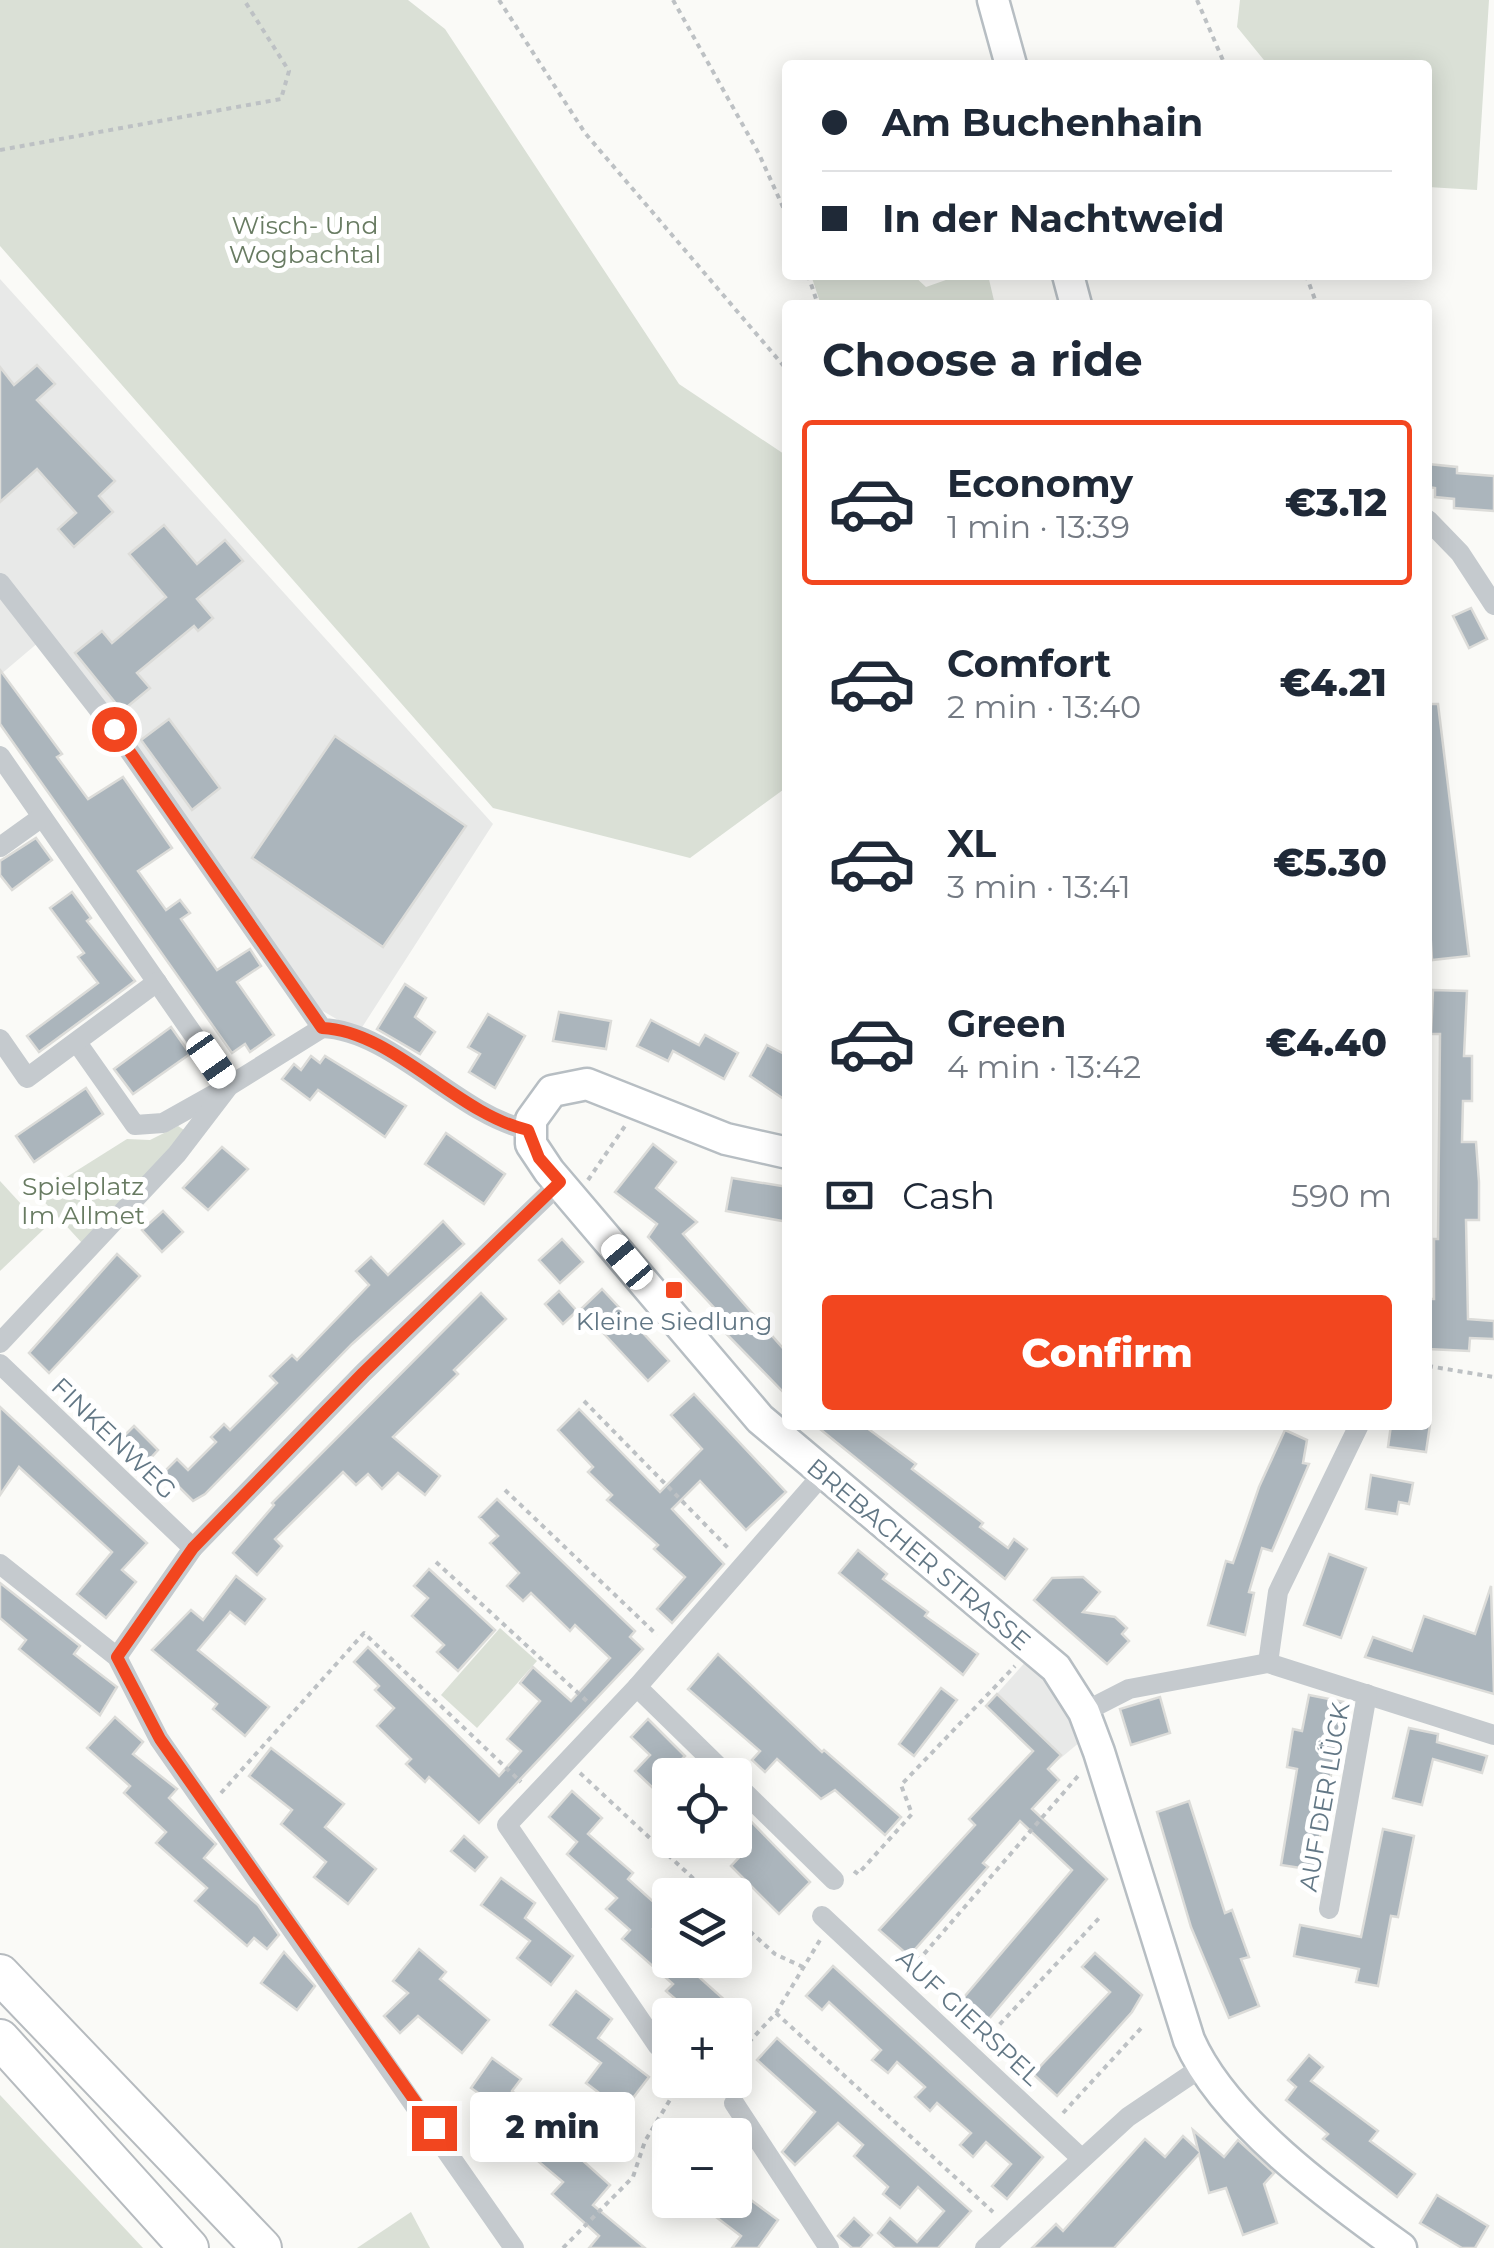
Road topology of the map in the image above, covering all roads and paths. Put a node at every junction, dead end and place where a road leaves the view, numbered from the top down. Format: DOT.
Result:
graph roads {
  1 [pos="244,0"];
  2 [pos="499,0"];
  3 [pos="674,0"];
  4 [pos="993,0"];
  5 [pos="1197,0"];
  6 [pos="1010,60"];
  7 [pos="1223,60"];
  8 [pos="0,150"];
  9 [pos="782,206"];
  10 [pos="782,365"];
  11 [pos="1432,524"];
  12 [pos="0,583"];
  13 [pos="1494,605"];
  14 [pos="0,756"];
  15 [pos="42,816"];
  16 [pos="0,847"];
  17 [pos="157,982"];
  18 [pos="322,1028"];
  19 [pos="0,1040"];
  20 [pos="78,1044"];
  21 [pos="228,1086"];
  22 [pos="640,1104"];
  23 [pos="528,1130"];
  24 [pos="782,1152"];
  25 [pos="568,1192"];
  26 [pos="0,1343"];
  27 [pos="0,1364"];
  28 [pos="1432,1367"];
  29 [pos="1494,1377"];
  30 [pos="584,1401"];
  31 [pos="1357,1430"];
  32 [pos="823,1474"];
  33 [pos="505,1490"];
  34 [pos="193,1548"];
  35 [pos="436,1562"];
  36 [pos="0,1564"];
  37 [pos="744,1564"];
  38 [pos="1031,1646"];
  39 [pos="670,1647"];
  40 [pos="117,1657"];
  41 [pos="1268,1663"];
  42 [pos="636,1686"];
  43 [pos="1367,1694"];
  44 [pos="1084,1712"];
  45 [pos="606,1719"];
  46 [pos="1494,1734"];
  47 [pos="1099,1752"];
  48 [pos="710,1758"];
  49 [pos="566,1760"];
  50 [pos="534,1794"];
  51 [pos="752,1800"];
  52 [pos="208,1808"];
  53 [pos="693,1878"];
  54 [pos="834,1880"];
  55 [pos="1330,1908"];
  56 [pos="1102,1915"];
  57 [pos="826,1920"];
  58 [pos="752,1934"];
  59 [pos="804,1967"];
  60 [pos="0,1974"];
  61 [pos="898,1984"];
  62 [pos="776,2013"];
  63 [pos="1144,2025"];
  64 [pos="652,2037"];
  65 [pos="752,2038"];
  66 [pos="0,2040"];
  67 [pos="973,2054"];
  68 [pos="1202,2067"];
  69 [pos="671,2098"];
  70 [pos="734,2103"];
  71 [pos="1049,2127"];
  72 [pos="1080,2158"];
  73 [pos="1008,2226"];
  74 [pos="188,2248"];
  75 [pos="262,2248"];
  76 [pos="514,2248"];
  77 [pos="563,2248"];
  78 [pos="830,2248"];
  79 [pos="985,2248"];
  80 [pos="1401,2248"];
  1 -- 8 [label="path"];
  2 -- 10 [label="path"];
  3 -- 9 [label="path"];
  4 -- 6 [label="street"];
  5 -- 7 [label="path"];
  11 -- 13 [label="street"];
  12 -- 18 [label="street"];
  14 -- 15 [label="street"];
  15 -- 16 [label="street"];
  15 -- 17 [label="street"];
  17 -- 20 [label="street"];
  17 -- 21 [label="street"];
  18 -- 21 [label="street"];
  18 -- 23 [label="street"];
  19 -- 20 [label="street"];
  20 -- 21 [label="street"];
  21 -- 26 [label="street"];
  22 -- 23 [label="street"];
  22 -- 24 [label="street"];
  22 -- 25 [label="path"];
  23 -- 25 [label="street, BREBACHER STRASSE"];
  25 -- 32 [label="street, BREBACHER STRASSE"];
  25 -- 34 [label="street"];
  27 -- 34 [label="street, FINKENWEG"];
  28 -- 29 [label="path"];
  30 -- 37 [label="path"];
  31 -- 41 [label="street"];
  32 -- 37 [label="street"];
  32 -- 38 [label="street, BREBACHER STRASSE"];
  33 -- 39 [label="path"];
  34 -- 40 [label="street"];
  35 -- 45 [label="path"];
  36 -- 40 [label="street"];
  37 -- 39 [label="street"];
  38 -- 44 [label="street, BREBACHER STRASSE"];
  38 -- 54 [label="path"];
  39 -- 42 [label="street"];
  40 -- 52 [label="street"];
  41 -- 43 [label="street, AUF DER LÜCK"];
  41 -- 44 [label="street, AUF DER LÜCK"];
  42 -- 45 [label="street"];
  42 -- 48 [label="street"];
  43 -- 46 [label="street, AUF DER LÜCK"];
  43 -- 55 [label="street, AUF DER LÜCK"];
  44 -- 47 [label="street, BREBACHER STRASSE"];
  45 -- 49 [label="street"];
  47 -- 61 [label="path"];
  47 -- 68 [label="street, BREBACHER STRASSE"];
  49 -- 50 [label="street"];
  49 -- 53 [label="path"];
  50 -- 52 [label="path"];
  50 -- 64 [label="street"];
  51 -- 54 [label="street"];
  52 -- 76 [label="street"];
  56 -- 67 [label="path"];
  57 -- 59 [label="path"];
  57 -- 61 [label="street, AUF GIERSPEL"];
  58 -- 59 [label="path"];
  59 -- 62 [label="path"];
  60 -- 75 [label="highway"];
  61 -- 67 [label="street, AUF GIERSPEL"];
  62 -- 65 [label="path"];
  62 -- 73 [label="path"];
  63 -- 71 [label="path"];
  66 -- 74 [label="highway"];
  67 -- 71 [label="street, AUF GIERSPEL"];
  68 -- 72 [label="street"];
  68 -- 80 [label="street, BREBACHER STRASSE"];
  69 -- 77 [label="path"];
  70 -- 78 [label="street"];
  71 -- 72 [label="street, AUF GIERSPEL"];
  72 -- 73 [label="street"];
  73 -- 79 [label="street"];
}
